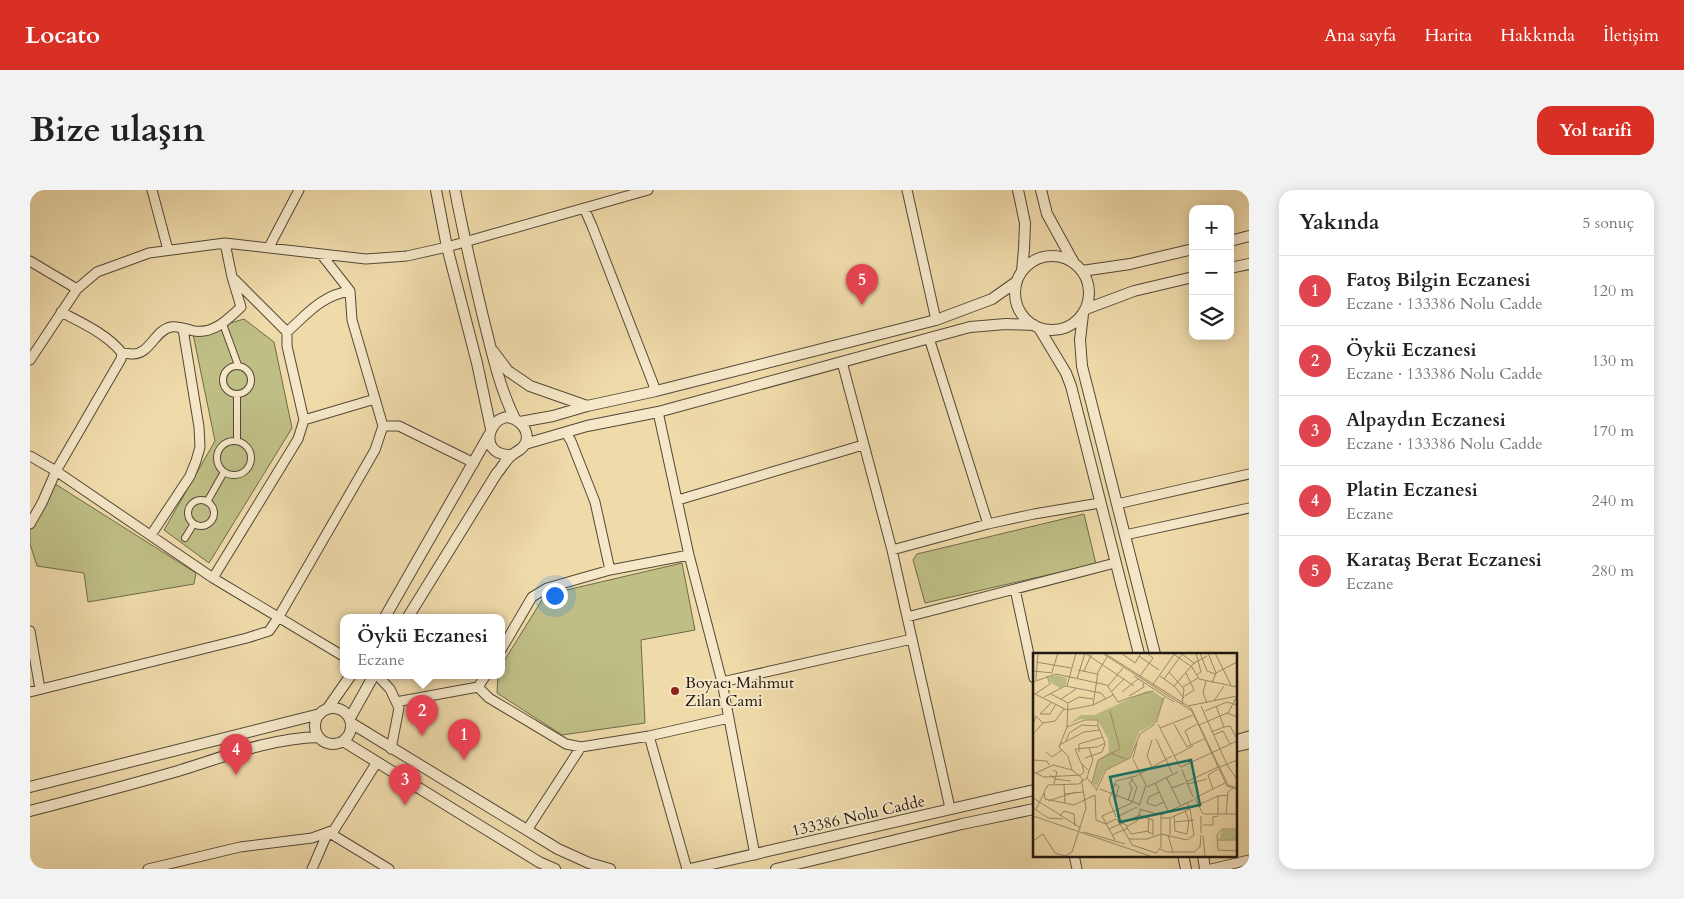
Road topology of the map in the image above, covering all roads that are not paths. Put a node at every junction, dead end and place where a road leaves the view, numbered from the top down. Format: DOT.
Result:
graph roads {
  1 [pos="152,190"];
  2 [pos="299,190"];
  3 [pos="436,190"];
  4 [pos="455,190"];
  5 [pos="648,190"];
  6 [pos="907,190"];
  7 [pos="1018,190"];
  8 [pos="1041,190"];
  9 [pos="584,208"];
  10 [pos="1249,236"];
  11 [pos="1234,239"];
  12 [pos="465,242"];
  13 [pos="225,243"];
  14 [pos="269,247"];
  15 [pos="447,247"];
  16 [pos="168,250"];
  17 [pos="1189,251"];
  18 [pos="321,254"];
  19 [pos="30,261"];
  20 [pos="1074,263"];
  21 [pos="1249,264"];
  22 [pos="1234,267"];
  23 [pos="1022,271"];
  24 [pos="1082,271"];
  25 [pos="232,277"];
  26 [pos="1189,278"];
  27 [pos="1016,282"];
  28 [pos="77,289"];
  29 [pos="350,292"];
  30 [pos="61,312"];
  31 [pos="1085,312"];
  32 [pos="936,320"];
  33 [pos="223,324"];
  34 [pos="1036,327"];
  35 [pos="183,328"];
  36 [pos="286,332"];
  37 [pos="929,338"];
  38 [pos="491,349"];
  39 [pos="122,353"];
  40 [pos="30,360"];
  41 [pos="842,362"];
  42 [pos="238,365"];
  43 [pos="656,391"];
  44 [pos="238,394"];
  45 [pos="376,399"];
  46 [pos="587,406"];
  47 [pos="658,412"];
  48 [pos="304,420"];
  49 [pos="518,421"];
  50 [pos="383,426"];
  51 [pos="490,432"];
  52 [pos="566,433"];
  53 [pos="237,440"];
  54 [pos="525,444"];
  55 [pos="863,445"];
  56 [pos="512,455"];
  57 [pos="30,456"];
  58 [pos="474,463"];
  59 [pos="56,471"];
  60 [pos="224,472"];
  61 [pos="1249,474"];
  62 [pos="678,500"];
  63 [pos="207,502"];
  64 [pos="1100,503"];
  65 [pos="1117,504"];
  66 [pos="1249,508"];
  67 [pos="30,524"];
  68 [pos="193,524"];
  69 [pos="988,524"];
  70 [pos="151,535"];
  71 [pos="1125,535"];
  72 [pos="185,538"];
  73 [pos="892,550"];
  74 [pos="689,555"];
  75 [pos="1116,563"];
  76 [pos="610,570"];
  77 [pos="213,578"];
  78 [pos="1015,589"];
  79 [pos="387,614"];
  80 [pos="410,614"];
  81 [pos="907,617"];
  82 [pos="278,618"];
  83 [pos="30,631"];
  84 [pos="912,639"];
  85 [pos="505,643"];
  86 [pos="1139,653"];
  87 [pos="1155,653"];
  88 [pos="340,654"];
  89 [pos="1033,673"];
  90 [pos="348,679"];
  91 [pos="373,679"];
  92 [pos="379,679"];
  93 [pos="483,679"];
  94 [pos="722,682"];
  95 [pos="478,687"];
  96 [pos="40,689"];
  97 [pos="30,692"];
  98 [pos="396,702"];
  99 [pos="324,711"];
  100 [pos="729,718"];
  101 [pos="350,721"];
  102 [pos="649,736"];
  103 [pos="1249,736"];
  104 [pos="319,737"];
  105 [pos="1236,740"];
  106 [pos="343,741"];
  107 [pos="1249,744"];
  108 [pos="581,747"];
  109 [pos="1236,747"];
  110 [pos="391,749"];
  111 [pos="378,762"];
  112 [pos="30,787"];
  113 [pos="1033,790"];
  114 [pos="950,808"];
  115 [pos="1033,809"];
  116 [pos="30,811"];
  117 [pos="527,830"];
  118 [pos="328,832"];
  119 [pos="755,854"];
  120 [pos="1074,856"];
  121 [pos="1183,856"];
  122 [pos="1203,856"];
  123 [pos="1249,860"];
  124 [pos="148,869"];
  125 [pos="312,869"];
  126 [pos="389,869"];
  127 [pos="555,869"];
  128 [pos="610,869"];
  129 [pos="688,869"];
  130 [pos="776,869"];
  131 [pos="1077,869"];
  132 [pos="1186,869"];
  133 [pos="1206,869"];
  134 [pos="1211,869"];
  1 -- 16 [label="street"];
  2 -- 14 [label="street"];
  3 -- 15 [label="street"];
  4 -- 12 [label="street"];
  5 -- 9 [label="street"];
  6 -- 32 [label="street"];
  7 -- 23 [label="street"];
  8 -- 20 [label="street"];
  9 -- 12 [label="street"];
  9 -- 43 [label="street"];
  10 -- 11 [label="street"];
  12 -- 15 [label="street"];
  12 -- 38 [label="street"];
  13 -- 14 [label="street"];
  13 -- 16 [label="street"];
  13 -- 25 [label="street"];
  14 -- 18 [label="street"];
  15 -- 18 [label="street"];
  15 -- 51 [label="street"];
  16 -- 28 [label="street"];
  17 -- 24 [label="street"];
  18 -- 29 [label="street"];
  19 -- 28 [label="street"];
  20 -- 23 [label="street"];
  20 -- 24 [label="street"];
  21 -- 22 [label="street"];
  23 -- 27 [label="street"];
  24 -- 31 [label="street"];
  25 -- 33 [label="street"];
  25 -- 36 [label="street"];
  26 -- 31 [label="street"];
  27 -- 32 [label="street"];
  27 -- 34 [label="street"];
  28 -- 30 [label="street"];
  29 -- 36 [label="street"];
  29 -- 45 [label="street"];
  30 -- 39 [label="street"];
  30 -- 40 [label="street"];
  31 -- 34 [label="street"];
  31 -- 65 [label="street"];
  32 -- 43 [label="street"];
  33 -- 35 [label="street"];
  33 -- 42 [label="street"];
  34 -- 37 [label="street"];
  34 -- 64 [label="street"];
  35 -- 39 [label="street"];
  35 -- 70 [label="street"];
  36 -- 48 [label="street"];
  37 -- 41 [label="street"];
  37 -- 69 [label="street"];
  38 -- 46 [label="street"];
  38 -- 49 [label="street"];
  39 -- 59 [label="street"];
  41 -- 47 [label="street"];
  41 -- 55 [label="street"];
  42 -- 44 [label="street"];
  42 -- 44 [label="street"];
  43 -- 46 [label="street"];
  44 -- 53 [label="street"];
  45 -- 48 [label="street"];
  45 -- 50 [label="street"];
  46 -- 49 [label="street"];
  47 -- 52 [label="street"];
  47 -- 62 [label="street"];
  48 -- 77 [label="street"];
  49 -- 51 [label="street"];
  49 -- 54 [label="street"];
  50 -- 58 [label="street"];
  50 -- 82 [label="street"];
  51 -- 56 [label="street"];
  51 -- 58 [label="street"];
  52 -- 54 [label="street"];
  52 -- 76 [label="street"];
  53 -- 60 [label="street"];
  53 -- 60 [label="street"];
  54 -- 56 [label="street"];
  55 -- 62 [label="street"];
  55 -- 73 [label="street"];
  56 -- 80 [label="street"];
  57 -- 59 [label="street"];
  58 -- 79 [label="street"];
  59 -- 67 [label="street"];
  59 -- 70 [label="street"];
  60 -- 63 [label="street"];
  61 -- 65 [label="street"];
  62 -- 74 [label="street"];
  63 -- 68 [label="street"];
  63 -- 68 [label="street"];
  64 -- 69 [label="street"];
  64 -- 75 [label="street"];
  65 -- 71 [label="street"];
  66 -- 71 [label="street"];
  68 -- 72 [label="street"];
  69 -- 73 [label="street"];
  70 -- 77 [label="street"];
  71 -- 87 [label="street"];
  73 -- 81 [label="street"];
  74 -- 76 [label="street"];
  74 -- 94 [label="street"];
  75 -- 78 [label="street"];
  75 -- 86 [label="street"];
  76 -- 85 [label="street"];
  77 -- 82 [label="street"];
  78 -- 81 [label="street"];
  78 -- 89 [label="street"];
  81 -- 84 [label="street"];
  82 -- 88 [label="street"];
  82 -- 96 [label="street"];
  83 -- 96 [label="street"];
  84 -- 94 [label="street"];
  84 -- 114 [label="street"];
  90 -- 99 [label="street"];
  91 -- 101 [label="street"];
  92 -- 98 [label="street"];
  93 -- 95 [label="street"];
  94 -- 100 [label="street"];
  95 -- 98 [label="street"];
  95 -- 108 [label="street"];
  96 -- 97 [label="street"];
  98 -- 110 [label="street"];
  99 -- 101 [label="street"];
  99 -- 104 [label="street"];
  99 -- 112 [label="street"];
  100 -- 102 [label="street"];
  100 -- 119 [label="street"];
  101 -- 106 [label="street"];
  101 -- 110 [label="street"];
  102 -- 108 [label="street"];
  102 -- 129 [label="street"];
  103 -- 105 [label="street"];
  104 -- 106 [label="street"];
  104 -- 116 [label="street"];
  106 -- 111 [label="street"];
  107 -- 109 [label="street"];
  108 -- 117 [label="street"];
  110 -- 117 [label="street"];
  111 -- 118 [label="street"];
  111 -- 127 [label="street"];
  113 -- 114 [label="street, 133386 Nolu Cadde"];
  114 -- 119 [label="street, 133386 Nolu Cadde"];
  115 -- 130 [label="street, 133386 Nolu Cadde"];
  117 -- 128 [label="street"];
  118 -- 124 [label="street"];
  118 -- 125 [label="street"];
  118 -- 126 [label="street"];
  119 -- 129 [label="street, 133386 Nolu Cadde"];
  120 -- 131 [label="street"];
  121 -- 132 [label="street"];
  122 -- 133 [label="street"];
  123 -- 134 [label="street"];
}
